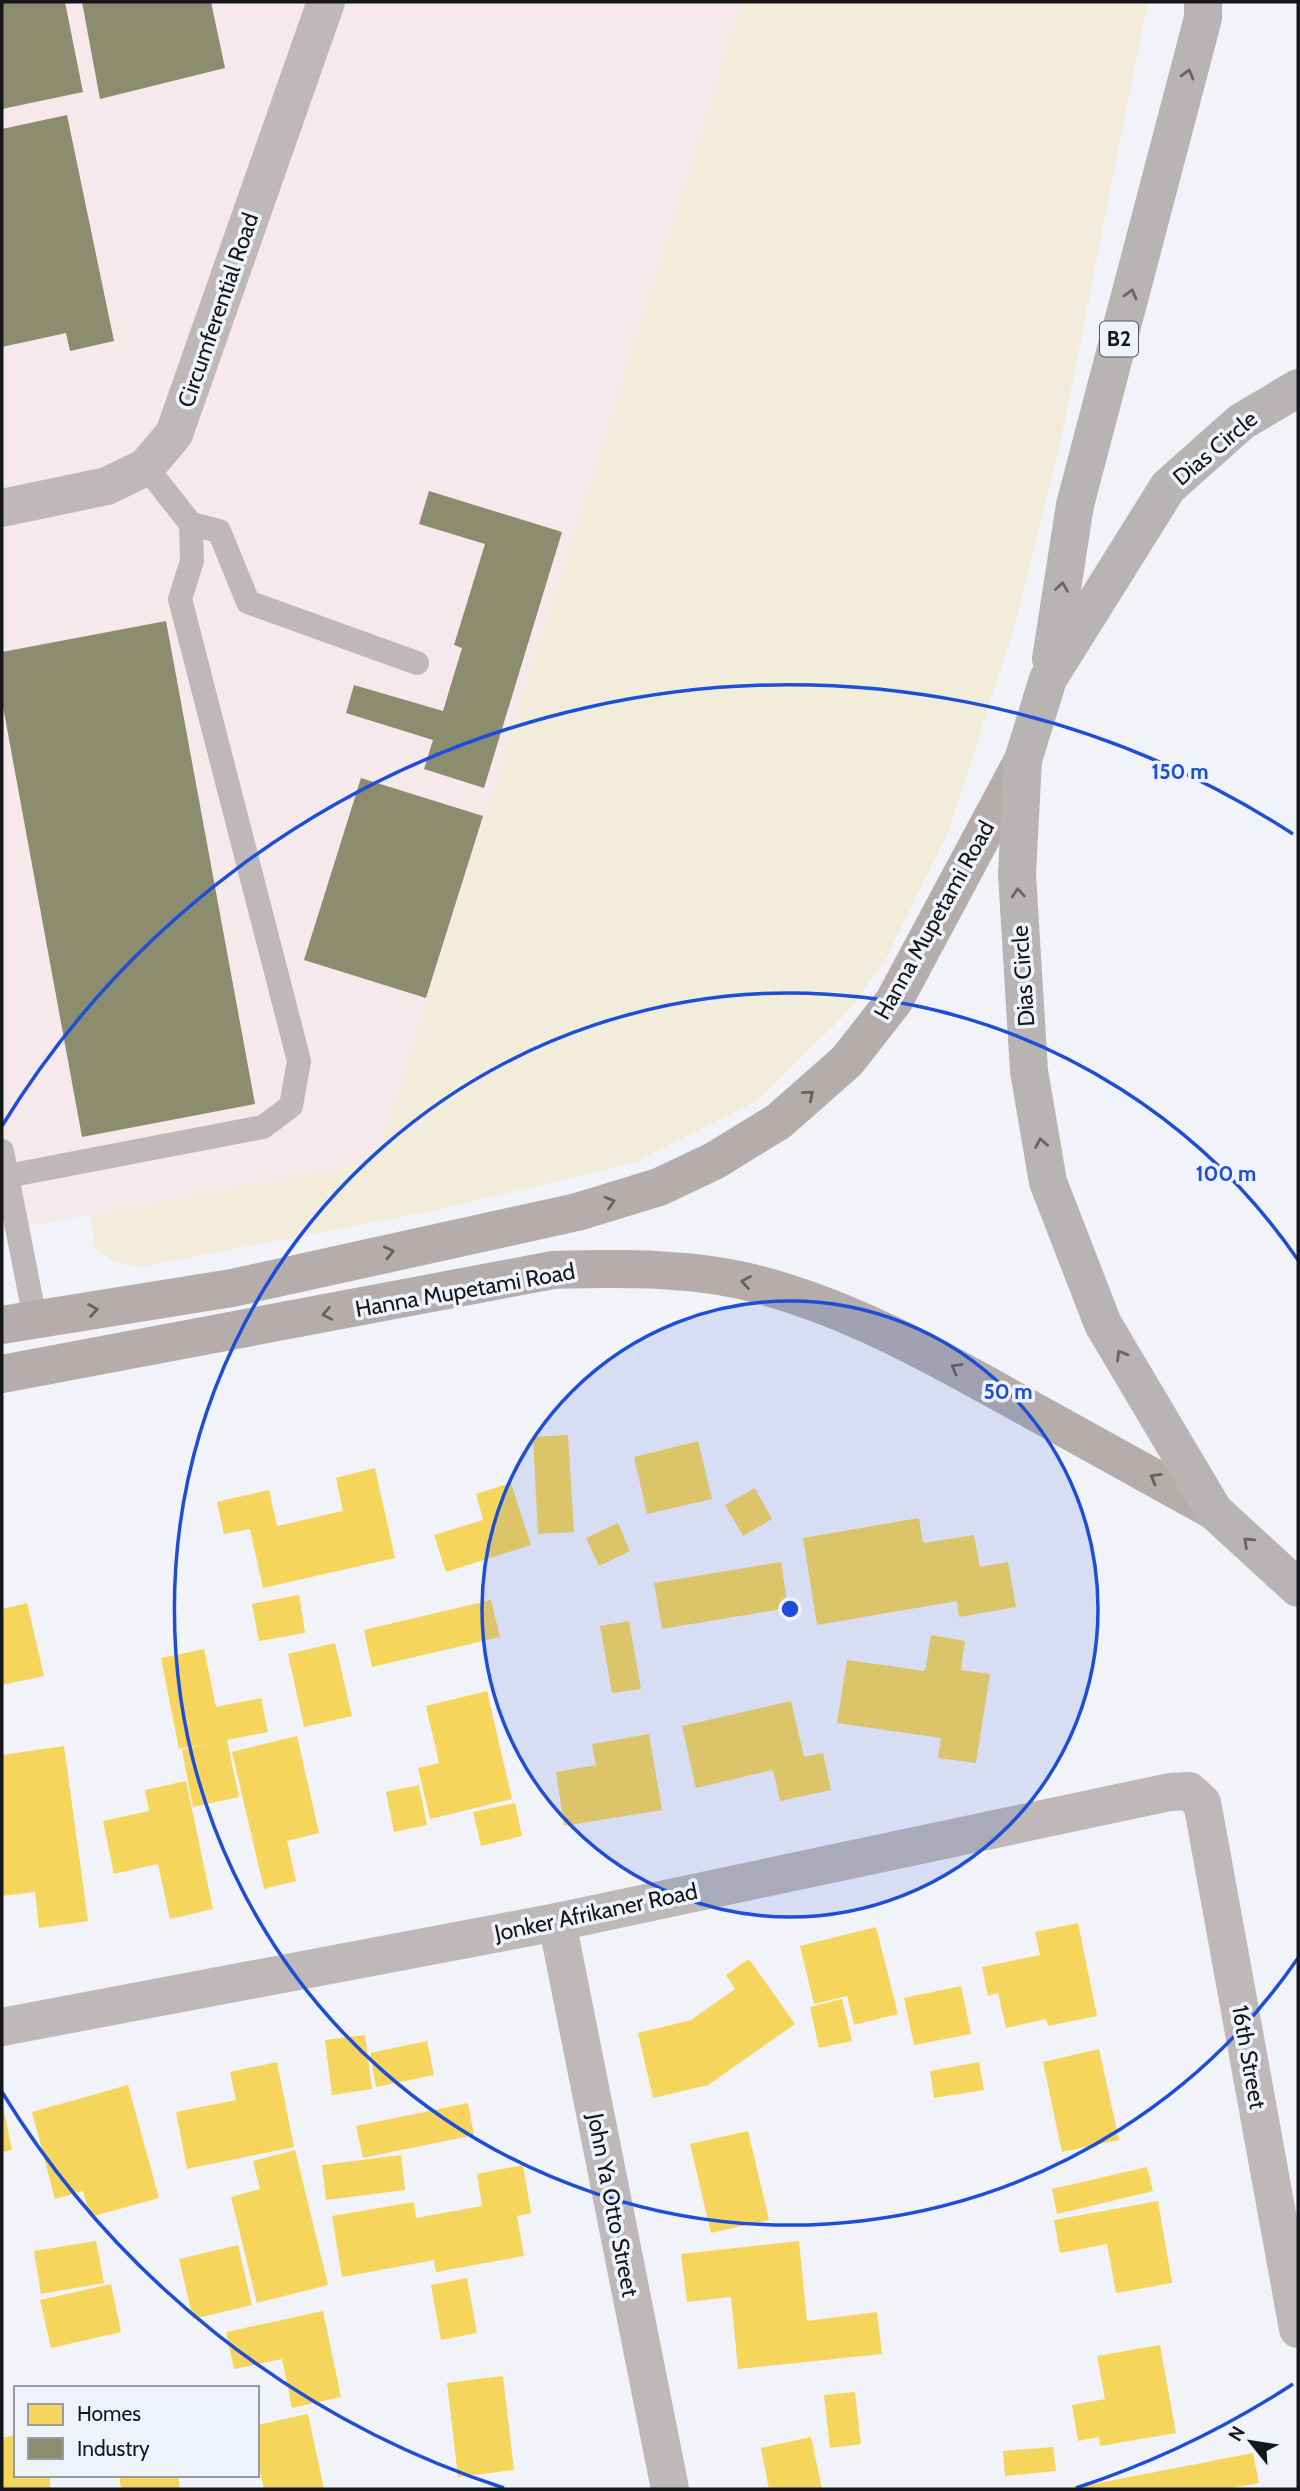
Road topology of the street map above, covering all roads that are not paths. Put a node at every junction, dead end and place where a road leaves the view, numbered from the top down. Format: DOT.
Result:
graph roads {
  1 [pos="326,2"];
  2 [pos="1203,2"];
  3 [pos="1298,387"];
  4 [pos="146,467"];
  5 [pos="2,508"];
  6 [pos="191,524"];
  7 [pos="417,663"];
  8 [pos="1048,679"];
  9 [pos="1023,760"];
  10 [pos="2,1151"];
  11 [pos="4,1177"];
  12 [pos="18,1322"];
  13 [pos="2,1374"];
  14 [pos="1214,1511"];
  15 [pos="1298,1588"];
  16 [pos="1188,1791"];
  17 [pos="557,1922"];
  18 [pos="2,2027"];
  19 [pos="1298,2329"];
  20 [pos="670,2489"];
  1 -- 4 [label="street, Circumferential Road"];
  8 -- 2 [label="highway, B2, one-way"];
  3 -- 8 [label="highway, Dias Circle"];
  4 -- 5 [label="street, Circumferential Road"];
  4 -- 6 [label="lane"];
  6 -- 7 [label="lane"];
  6 -- 11 [label="lane"];
  8 -- 9 [label="highway, Dias Circle"];
  12 -- 9 [label="main road, Hanna Mupetami Road, one-way"];
  14 -- 9 [label="highway, Dias Circle, one-way"];
  10 -- 11 [label="lane"];
  11 -- 12 [label="lane"];
  14 -- 13 [label="main road, Hanna Mupetami Road, one-way"];
  15 -- 14 [label="highway, Dias Circle, one-way"];
  16 -- 17 [label="street, Jonker Afrikaner Road"];
  16 -- 19 [label="street, 16th Street"];
  17 -- 18 [label="street, Jonker Afrikaner Road"];
  17 -- 20 [label="street, John Ya Otto Street"];
}
